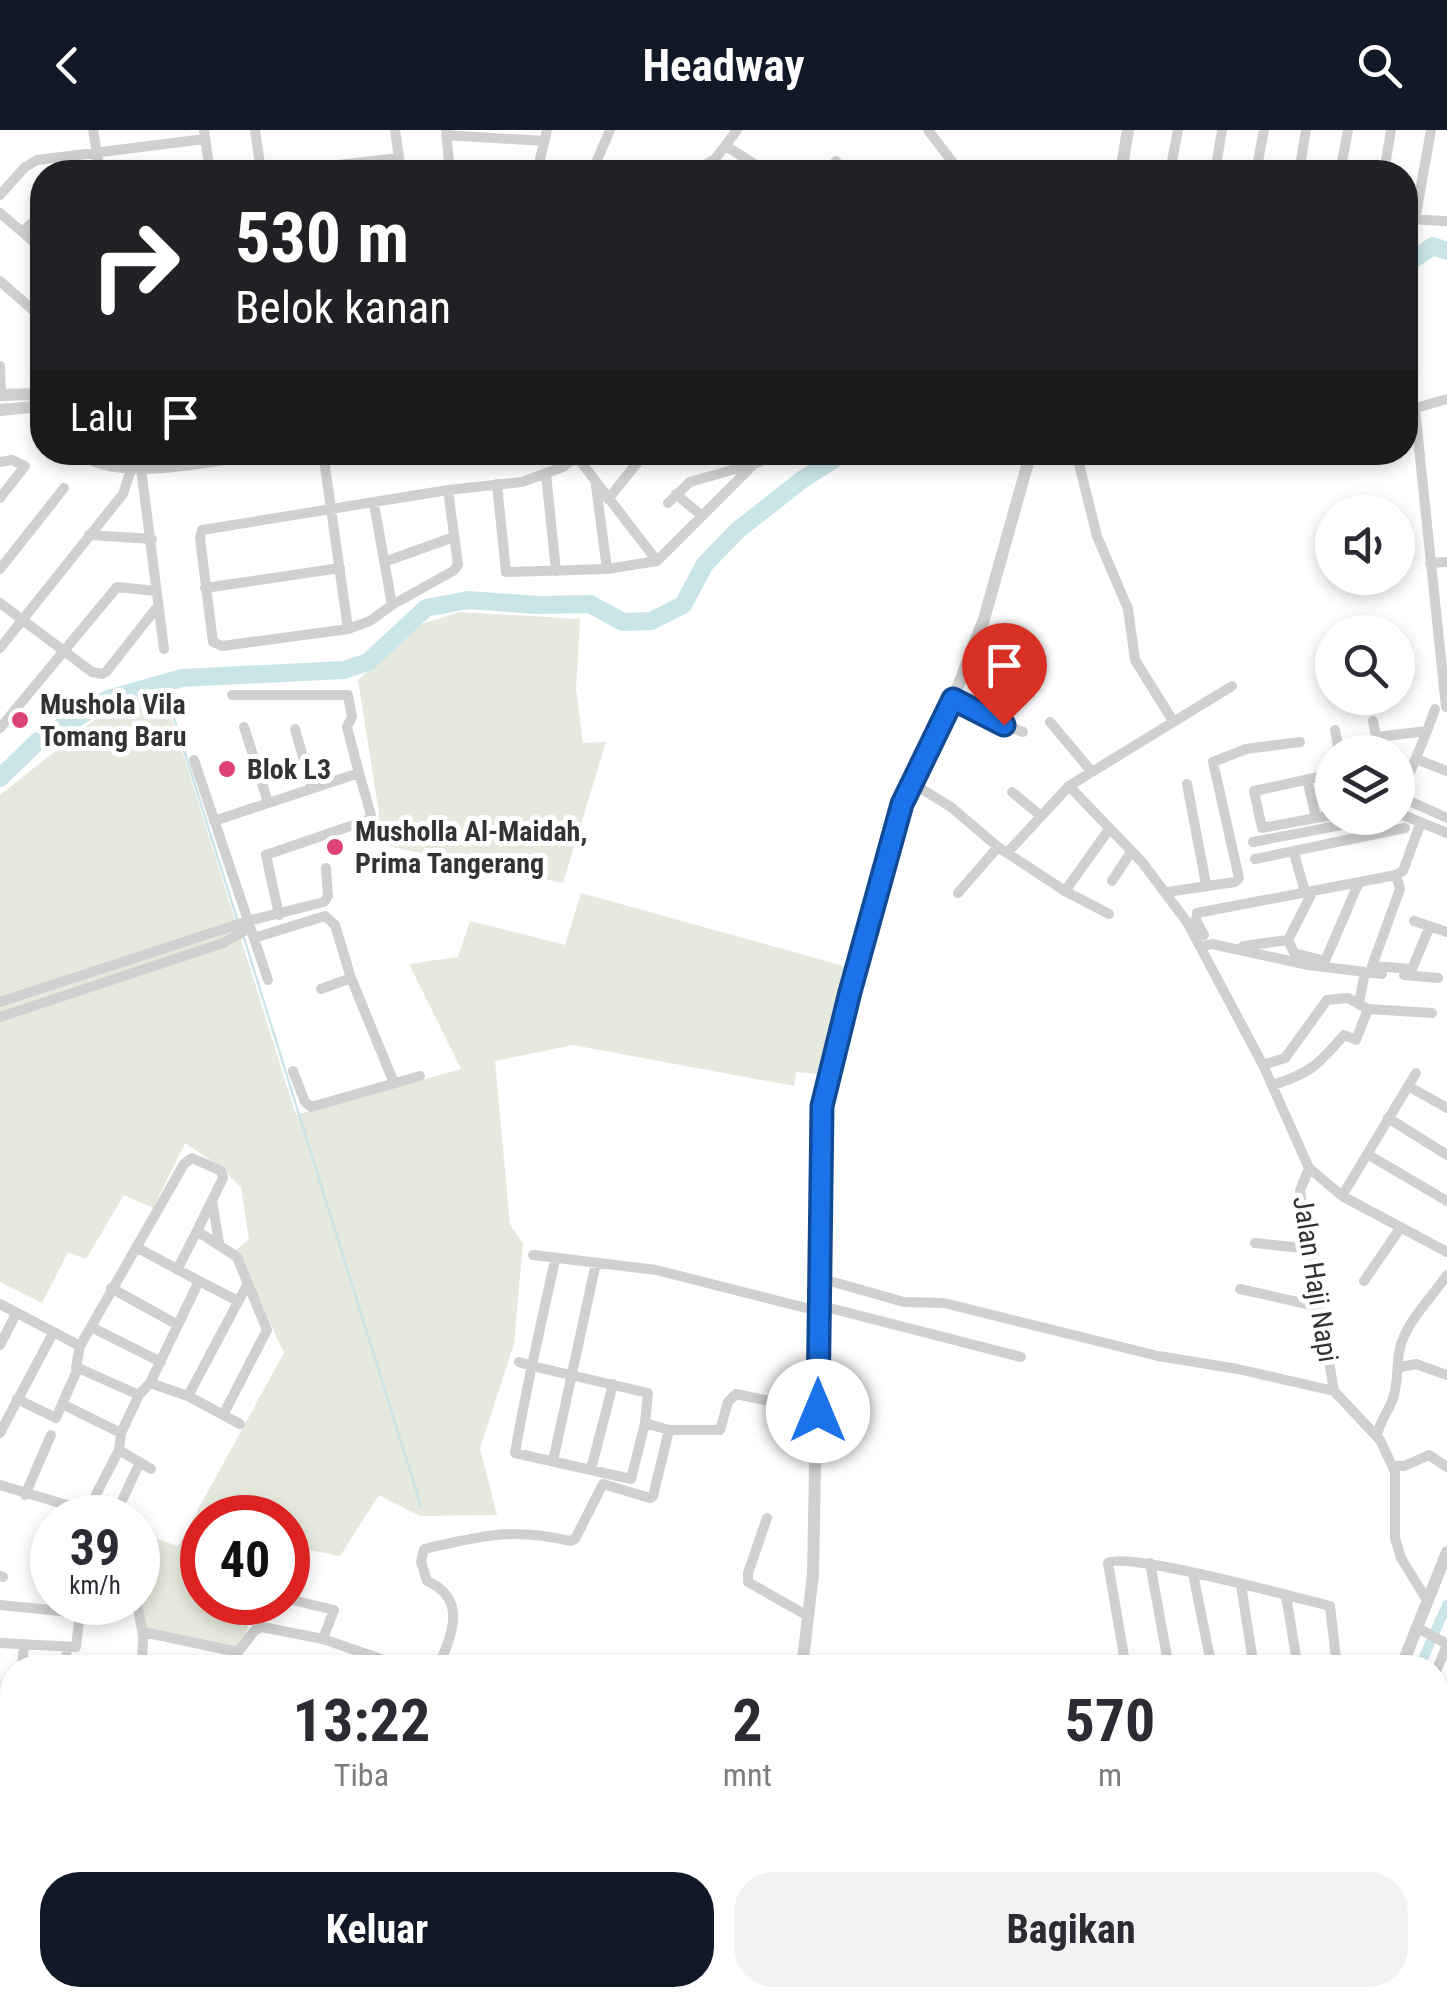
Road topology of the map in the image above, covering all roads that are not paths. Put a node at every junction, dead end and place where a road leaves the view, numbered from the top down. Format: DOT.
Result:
graph roads {
  1 [pos="93,130"];
  2 [pos="255,130"];
  3 [pos="395,130"];
  4 [pos="610,130"];
  5 [pos="737,130"];
  6 [pos="928,130"];
  7 [pos="1128,130"];
  8 [pos="1178,130"];
  9 [pos="1222,130"];
  10 [pos="1264,130"];
  11 [pos="1306,130"];
  12 [pos="1348,130"];
  13 [pos="1391,130"];
  14 [pos="1431,130"];
  15 [pos="446,133"];
  16 [pos="204,135"];
  17 [pos="545,135"];
  18 [pos="726,146"];
  19 [pos="97,152"];
  20 [pos="399,158"];
  21 [pos="37,160"];
  22 [pos="98,160"];
  23 [pos="208,160"];
  24 [pos="259,160"];
  25 [pos="382,160"];
  26 [pos="449,160"];
  27 [pos="540,160"];
  28 [pos="597,160"];
  29 [pos="712,160"];
  30 [pos="748,160"];
  31 [pos="951,160"];
  32 [pos="1123,160"];
  33 [pos="1172,160"];
  34 [pos="1217,160"];
  35 [pos="1258,160"];
  36 [pos="1301,160"];
  37 [pos="1342,160"];
  38 [pos="1386,160"];
  39 [pos="30,164"];
  40 [pos="1418,185"];
  41 [pos="0,194"];
  42 [pos="0,214"];
  43 [pos="1418,219"];
  44 [pos="1447,221"];
  45 [pos="30,225"];
  46 [pos="22,232"];
  47 [pos="30,239"];
  48 [pos="0,280"];
  49 [pos="30,307"];
  50 [pos="0,366"];
  51 [pos="30,394"];
  52 [pos="0,395"];
  53 [pos="1447,399"];
  54 [pos="30,407"];
  55 [pos="1418,408"];
  56 [pos="0,410"];
  57 [pos="0,462"];
  58 [pos="100,465"];
  59 [pos="167,465"];
  60 [pos="325,465"];
  61 [pos="560,465"];
  62 [pos="584,465"];
  63 [pos="635,465"];
  64 [pos="750,465"];
  65 [pos="753,465"];
  66 [pos="1027,465"];
  67 [pos="1079,465"];
  68 [pos="1417,465"];
  69 [pos="136,469"];
  70 [pos="546,474"];
  71 [pos="497,484"];
  72 [pos="596,485"];
  73 [pos="64,488"];
  74 [pos="448,490"];
  75 [pos="2,491"];
  76 [pos="608,499"];
  77 [pos="374,504"];
  78 [pos="332,512"];
  79 [pos="702,516"];
  80 [pos="89,535"];
  81 [pos="454,537"];
  82 [pos="152,540"];
  83 [pos="384,562"];
  84 [pos="656,562"];
  85 [pos="1447,562"];
  86 [pos="1430,563"];
  87 [pos="340,568"];
  88 [pos="0,569"];
  89 [pos="607,569"];
  90 [pos="556,571"];
  91 [pos="205,588"];
  92 [pos="157,591"];
  93 [pos="0,603"];
  94 [pos="1441,604"];
  95 [pos="392,605"];
  96 [pos="159,606"];
  97 [pos="22,621"];
  98 [pos="348,629"];
  99 [pos="1444,646"];
  100 [pos="0,648"];
  101 [pos="164,648"];
  102 [pos="64,652"];
  103 [pos="1232,686"];
  104 [pos="1446,687"];
  105 [pos="232,695"];
  106 [pos="953,699"];
  107 [pos="1440,708"];
  108 [pos="1373,720"];
  109 [pos="1050,722"];
  110 [pos="1173,722"];
  111 [pos="244,727"];
  112 [pos="0,728"];
  113 [pos="295,729"];
  114 [pos="1335,730"];
  115 [pos="1427,731"];
  116 [pos="1024,732"];
  117 [pos="1336,735"];
  118 [pos="1377,735"];
  119 [pos="1394,735"];
  120 [pos="1300,742"];
  121 [pos="1416,759"];
  122 [pos="194,760"];
  123 [pos="1415,762"];
  124 [pos="1092,772"];
  125 [pos="1447,772"];
  126 [pos="358,774"];
  127 [pos="1315,777"];
  128 [pos="1307,778"];
  129 [pos="910,782"];
  130 [pos="1187,784"];
  131 [pos="1069,786"];
  132 [pos="312,788"];
  133 [pos="1012,792"];
  134 [pos="268,802"];
  135 [pos="1415,806"];
  136 [pos="1315,814"];
  137 [pos="1040,816"];
  138 [pos="1315,818"];
  139 [pos="1447,818"];
  140 [pos="1415,820"];
  141 [pos="214,821"];
  142 [pos="1420,822"];
  143 [pos="1110,828"];
  144 [pos="1315,830"];
  145 [pos="1447,833"];
  146 [pos="1375,835"];
  147 [pos="1253,842"];
  148 [pos="1003,850"];
  149 [pos="1131,852"];
  150 [pos="1294,854"];
  151 [pos="1254,860"];
  152 [pos="326,868"];
  153 [pos="1396,876"];
  154 [pos="1112,881"];
  155 [pos="1359,882"];
  156 [pos="1206,884"];
  157 [pos="1065,891"];
  158 [pos="1309,891"];
  159 [pos="958,892"];
  160 [pos="1167,892"];
  161 [pos="1109,914"];
  162 [pos="279,915"];
  163 [pos="1414,921"];
  164 [pos="1430,926"];
  165 [pos="250,929"];
  166 [pos="1447,932"];
  167 [pos="1288,940"];
  168 [pos="1202,941"];
  169 [pos="1244,946"];
  170 [pos="1365,972"];
  171 [pos="351,978"];
  172 [pos="1438,978"];
  173 [pos="268,980"];
  174 [pos="321,989"];
  175 [pos="0,1002"];
  176 [pos="1364,1006"];
  177 [pos="1432,1013"];
  178 [pos="0,1017"];
  179 [pos="1263,1065"];
  180 [pos="293,1071"];
  181 [pos="1416,1073"];
  182 [pos="420,1076"];
  183 [pos="394,1083"];
  184 [pos="1273,1085"];
  185 [pos="1408,1086"];
  186 [pos="1446,1107"];
  187 [pos="1388,1118"];
  188 [pos="1367,1154"];
  189 [pos="1447,1154"];
  190 [pos="1309,1168"];
  191 [pos="1342,1196"];
  192 [pos="212,1199"];
  193 [pos="1447,1201"];
  194 [pos="1401,1228"];
  195 [pos="197,1231"];
  196 [pos="219,1243"];
  197 [pos="1255,1243"];
  198 [pos="136,1247"];
  199 [pos="1446,1248"];
  200 [pos="1311,1249"];
  201 [pos="533,1256"];
  202 [pos="555,1260"];
  203 [pos="596,1263"];
  204 [pos="178,1268"];
  205 [pos="1447,1275"];
  206 [pos="819,1278"];
  207 [pos="199,1281"];
  208 [pos="1364,1281"];
  209 [pos="247,1285"];
  210 [pos="111,1288"];
  211 [pos="1240,1288"];
  212 [pos="238,1301"];
  213 [pos="0,1304"];
  214 [pos="1320,1307"];
  215 [pos="818,1308"];
  216 [pos="16,1314"];
  217 [pos="178,1325"];
  218 [pos="91,1327"];
  219 [pos="52,1334"];
  220 [pos="0,1345"];
  221 [pos="80,1346"];
  222 [pos="1021,1357"];
  223 [pos="161,1362"];
  224 [pos="519,1362"];
  225 [pos="532,1366"];
  226 [pos="1401,1367"];
  227 [pos="78,1368"];
  228 [pos="1447,1374"];
  229 [pos="572,1375"];
  230 [pos="150,1383"];
  231 [pos="613,1384"];
  232 [pos="1334,1390"];
  233 [pos="139,1394"];
  234 [pos="188,1396"];
  235 [pos="17,1399"];
  236 [pos="62,1404"];
  237 [pos="818,1411"];
  238 [pos="223,1415"];
  239 [pos="645,1423"];
  240 [pos="240,1424"];
  241 [pos="670,1430"];
  242 [pos="0,1433"];
  243 [pos="122,1433"];
  244 [pos="51,1435"];
  245 [pos="1377,1437"];
  246 [pos="119,1450"];
  247 [pos="553,1461"];
  248 [pos="140,1462"];
  249 [pos="1392,1466"];
  250 [pos="1447,1467"];
  251 [pos="151,1469"];
  252 [pos="592,1470"];
  253 [pos="0,1485"];
  254 [pos="24,1495"];
  255 [pos="99,1495"];
  256 [pos="124,1495"];
  257 [pos="30,1497"];
  258 [pos="767,1518"];
  259 [pos="1447,1552"];
  260 [pos="1150,1563"];
  261 [pos="1193,1574"];
  262 [pos="1242,1585"];
  263 [pos="1286,1596"];
  264 [pos="1428,1602"];
  265 [pos="0,1604"];
  266 [pos="310,1605"];
  267 [pos="808,1616"];
  268 [pos="142,1625"];
  269 [pos="1422,1630"];
  270 [pos="143,1632"];
  271 [pos="323,1639"];
  272 [pos="0,1643"];
  273 [pos="24,1644"];
  274 [pos="1446,1644"];
  275 [pos="67,1647"];
  276 [pos="23,1655"];
  277 [pos="66,1655"];
  278 [pos="142,1655"];
  279 [pos="370,1655"];
  280 [pos="442,1655"];
  281 [pos="804,1655"];
  282 [pos="1124,1655"];
  283 [pos="1167,1655"];
  284 [pos="1209,1655"];
  285 [pos="1252,1655"];
  286 [pos="1296,1655"];
  287 [pos="1335,1655"];
  288 [pos="1408,1655"];
  1 -- 19 [label="street"];
  2 -- 24 [label="street"];
  3 -- 20 [label="street"];
  4 -- 28 [label="street"];
  5 -- 18 [label="street"];
  6 -- 31 [label="street"];
  7 -- 32 [label="street"];
  8 -- 33 [label="street"];
  9 -- 34 [label="street"];
  10 -- 35 [label="street"];
  11 -- 36 [label="street"];
  12 -- 37 [label="street"];
  13 -- 38 [label="street"];
  14 -- 40 [label="street"];
  15 -- 17 [label="street"];
  15 -- 26 [label="street"];
  16 -- 19 [label="street"];
  16 -- 23 [label="street"];
  17 -- 27 [label="street"];
  18 -- 29 [label="street"];
  18 -- 30 [label="street"];
  19 -- 21 [label="street"];
  19 -- 22 [label="street"];
  20 -- 25 [label="street"];
  39 -- 41 [label="street"];
  42 -- 46 [label="street"];
  43 -- 44 [label="street"];
  45 -- 46 [label="street"];
  46 -- 47 [label="street"];
  48 -- 49 [label="street"];
  50 -- 52 [label="street"];
  51 -- 52 [label="street"];
  53 -- 55 [label="street"];
  54 -- 56 [label="street"];
  57 -- 75 [label="street"];
  58 -- 69 [label="street"];
  59 -- 69 [label="street"];
  60 -- 78 [label="street"];
  61 -- 70 [label="street"];
  62 -- 72 [label="street"];
  63 -- 76 [label="street"];
  64 -- 79 [label="street"];
  65 -- 79 [label="street"];
  66 -- 106 [label="street"];
  67 -- 110 [label="street"];
  68 -- 86 [label="street"];
  69 -- 80 [label="street"];
  69 -- 82 [label="street"];
  70 -- 71 [label="street"];
  70 -- 90 [label="street"];
  71 -- 74 [label="street"];
  71 -- 90 [label="street"];
  72 -- 76 [label="street"];
  72 -- 89 [label="street"];
  73 -- 88 [label="street"];
  74 -- 77 [label="street"];
  74 -- 81 [label="street"];
  76 -- 84 [label="street"];
  77 -- 78 [label="street"];
  77 -- 83 [label="street"];
  78 -- 87 [label="street"];
  78 -- 91 [label="street"];
  79 -- 84 [label="street"];
  80 -- 82 [label="street"];
  80 -- 97 [label="street"];
  81 -- 83 [label="street"];
  81 -- 95 [label="street"];
  82 -- 92 [label="street"];
  83 -- 95 [label="street"];
  84 -- 89 [label="street"];
  85 -- 86 [label="street"];
  86 -- 94 [label="street"];
  87 -- 91 [label="street"];
  87 -- 98 [label="street"];
  89 -- 90 [label="street"];
  91 -- 98 [label="street"];
  92 -- 96 [label="street"];
  92 -- 102 [label="street"];
  93 -- 97 [label="street"];
  94 -- 99 [label="street"];
  95 -- 98 [label="street"];
  96 -- 101 [label="street"];
  96 -- 102 [label="street"];
  97 -- 100 [label="street"];
  97 -- 102 [label="street"];
  99 -- 104 [label="street"];
  102 -- 112 [label="street"];
  103 -- 110 [label="street"];
  104 -- 107 [label="street"];
  105 -- 126 [label="street"];
  106 -- 116 [label="street"];
  106 -- 129 [label="street"];
  107 -- 115 [label="street"];
  108 -- 118 [label="street"];
  109 -- 124 [label="street"];
  110 -- 124 [label="street"];
  111 -- 134 [label="street"];
  113 -- 132 [label="street"];
  114 -- 117 [label="street"];
  115 -- 119 [label="street"];
  115 -- 121 [label="street"];
  120 -- 156 [label="street"];
  121 -- 123 [label="street"];
  121 -- 125 [label="street"];
  122 -- 141 [label="street"];
  124 -- 131 [label="street"];
  126 -- 132 [label="street"];
  126 -- 162 [label="street"];
  127 -- 128 [label="street"];
  128 -- 136 [label="street"];
  128 -- 138 [label="street"];
  129 -- 148 [label="street"];
  129 -- 206 [label="street"];
  130 -- 156 [label="street"];
  131 -- 137 [label="street"];
  131 -- 143 [label="street"];
  132 -- 134 [label="street"];
  133 -- 137 [label="street"];
  134 -- 141 [label="street"];
  135 -- 139 [label="street"];
  137 -- 148 [label="street"];
  140 -- 142 [label="street"];
  141 -- 165 [label="street"];
  142 -- 145 [label="street"];
  142 -- 153 [label="street"];
  143 -- 149 [label="street"];
  143 -- 157 [label="street"];
  144 -- 147 [label="street"];
  146 -- 150 [label="street"];
  148 -- 157 [label="street"];
  148 -- 159 [label="street"];
  149 -- 154 [label="street"];
  149 -- 160 [label="street"];
  150 -- 151 [label="street"];
  150 -- 158 [label="street"];
  152 -- 162 [label="street"];
  153 -- 155 [label="street"];
  153 -- 164 [label="street"];
  155 -- 158 [label="street"];
  155 -- 167 [label="street"];
  156 -- 160 [label="street"];
  157 -- 161 [label="street"];
  158 -- 167 [label="street"];
  158 -- 168 [label="street"];
  160 -- 168 [label="street"];
  162 -- 165 [label="street"];
  163 -- 164 [label="street"];
  164 -- 166 [label="street"];
  165 -- 171 [label="street"];
  165 -- 173 [label="street"];
  165 -- 175 [label="street"];
  165 -- 178 [label="street"];
  167 -- 169 [label="street"];
  168 -- 170 [label="street"];
  168 -- 179 [label="street"];
  170 -- 172 [label="street"];
  170 -- 176 [label="street"];
  171 -- 174 [label="street"];
  171 -- 183 [label="street"];
  176 -- 177 [label="street"];
  176 -- 179 [label="street"];
  176 -- 184 [label="street"];
  179 -- 184 [label="street"];
  180 -- 183 [label="street"];
  181 -- 185 [label="street"];
  182 -- 183 [label="street"];
  184 -- 190 [label="street"];
  185 -- 186 [label="street"];
  185 -- 187 [label="street"];
  187 -- 188 [label="street"];
  187 -- 189 [label="street"];
  188 -- 191 [label="street"];
  188 -- 193 [label="street"];
  190 -- 191 [label="street"];
  190 -- 200 [label="street, Jalan Haji Napi"];
  191 -- 194 [label="street"];
  192 -- 195 [label="street"];
  192 -- 196 [label="street"];
  192 -- 198 [label="street"];
  194 -- 199 [label="street"];
  194 -- 208 [label="street"];
  195 -- 196 [label="street"];
  195 -- 204 [label="street"];
  196 -- 209 [label="street"];
  197 -- 200 [label="street"];
  198 -- 204 [label="street"];
  198 -- 210 [label="street"];
  200 -- 214 [label="street, Jalan Haji Napi"];
  201 -- 202 [label="street"];
  202 -- 203 [label="street"];
  202 -- 225 [label="street"];
  203 -- 215 [label="street"];
  203 -- 229 [label="street"];
  204 -- 207 [label="street"];
  205 -- 226 [label="street"];
  206 -- 215 [label="street"];
  206 -- 232 [label="street"];
  207 -- 212 [label="street"];
  207 -- 217 [label="street"];
  209 -- 212 [label="street"];
  209 -- 238 [label="street"];
  210 -- 217 [label="street"];
  210 -- 218 [label="street"];
  211 -- 214 [label="street"];
  212 -- 234 [label="street"];
  213 -- 216 [label="street"];
  214 -- 232 [label="street, Jalan Haji Napi"];
  215 -- 222 [label="street"];
  215 -- 237 [label="street"];
  216 -- 219 [label="street"];
  216 -- 220 [label="street"];
  217 -- 223 [label="street"];
  218 -- 221 [label="street"];
  218 -- 223 [label="street"];
  219 -- 221 [label="street"];
  219 -- 235 [label="street"];
  221 -- 227 [label="street"];
  223 -- 230 [label="street"];
  224 -- 225 [label="street"];
  225 -- 229 [label="street"];
  225 -- 247 [label="street"];
  226 -- 228 [label="street"];
  226 -- 245 [label="street"];
  227 -- 233 [label="street"];
  227 -- 236 [label="street"];
  229 -- 231 [label="street"];
  229 -- 247 [label="street"];
  230 -- 233 [label="street"];
  230 -- 234 [label="street"];
  231 -- 239 [label="street"];
  231 -- 252 [label="street"];
  232 -- 245 [label="street, Jalan Haji Napi"];
  233 -- 243 [label="street"];
  234 -- 238 [label="street"];
  235 -- 236 [label="street"];
  235 -- 242 [label="street"];
  236 -- 243 [label="street"];
  237 -- 241 [label="street"];
  237 -- 267 [label="street"];
  238 -- 240 [label="street"];
  239 -- 241 [label="street"];
  239 -- 252 [label="street"];
  241 -- 280 [label="street"];
  243 -- 246 [label="street"];
  244 -- 254 [label="street"];
  245 -- 249 [label="street, Jalan Haji Napi"];
  246 -- 248 [label="street"];
  246 -- 255 [label="street"];
  247 -- 252 [label="street"];
  248 -- 251 [label="street"];
  248 -- 256 [label="street"];
  249 -- 250 [label="street"];
  249 -- 264 [label="street, Jalan Haji Napi"];
  253 -- 254 [label="street"];
  254 -- 257 [label="street"];
  258 -- 267 [label="street"];
  259 -- 264 [label="street"];
  260 -- 261 [label="street"];
  260 -- 282 [label="street"];
  260 -- 283 [label="street"];
  261 -- 262 [label="street"];
  261 -- 284 [label="street"];
  262 -- 263 [label="street"];
  262 -- 285 [label="street"];
  263 -- 286 [label="street"];
  263 -- 287 [label="street"];
  264 -- 269 [label="street"];
  265 -- 275 [label="street"];
  266 -- 271 [label="street"];
  267 -- 281 [label="street"];
  268 -- 270 [label="street"];
  269 -- 274 [label="street"];
  269 -- 288 [label="street"];
  270 -- 271 [label="street"];
  270 -- 278 [label="street"];
  271 -- 279 [label="street"];
  272 -- 273 [label="street"];
  273 -- 275 [label="street"];
  273 -- 276 [label="street"];
  275 -- 277 [label="street"];
}
